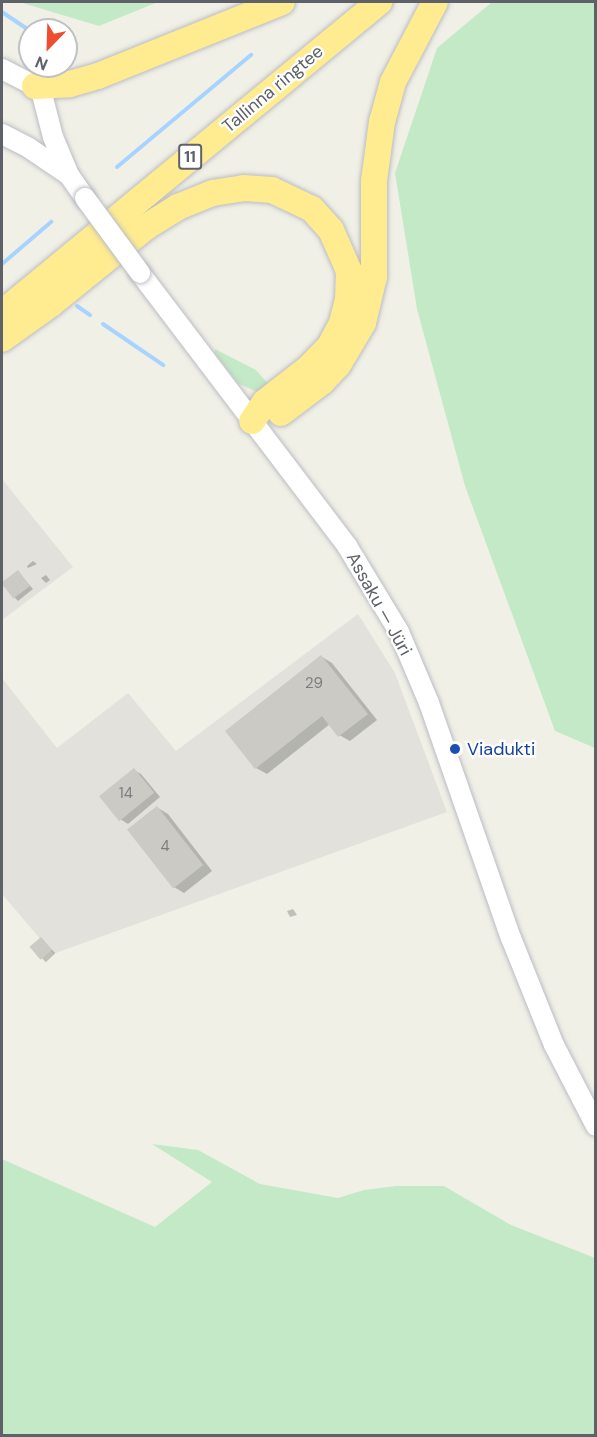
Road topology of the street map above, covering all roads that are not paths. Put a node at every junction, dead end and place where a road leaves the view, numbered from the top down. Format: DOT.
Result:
graph roads {
  1 [pos="282,2"];
  2 [pos="353,2"];
  3 [pos="379,2"];
  4 [pos="435,2"];
  5 [pos="2,69"];
  6 [pos="29,83"];
  7 [pos="2,84"];
  8 [pos="2,134"];
  9 [pos="69,175"];
  10 [pos="2,291"];
  11 [pos="2,313"];
  12 [pos="2,339"];
  13 [pos="252,421"];
  14 [pos="596,1126"];
  1 -- 6 [label="highway"];
  2 -- 10 [label="highway, Tallinna ringtee / 11"];
  3 -- 11 [label="highway, Tallinna ringtee / 11"];
  4 -- 13 [label="highway"];
  5 -- 6 [label="street"];
  6 -- 7 [label="street"];
  6 -- 9 [label="street, Assaku — Jüri"];
  8 -- 9 [label="street, Assaku — Jüri"];
  9 -- 13 [label="street, Assaku — Jüri, bridge"];
  12 -- 13 [label="highway"];
  13 -- 14 [label="street, Assaku — Jüri"];
}
